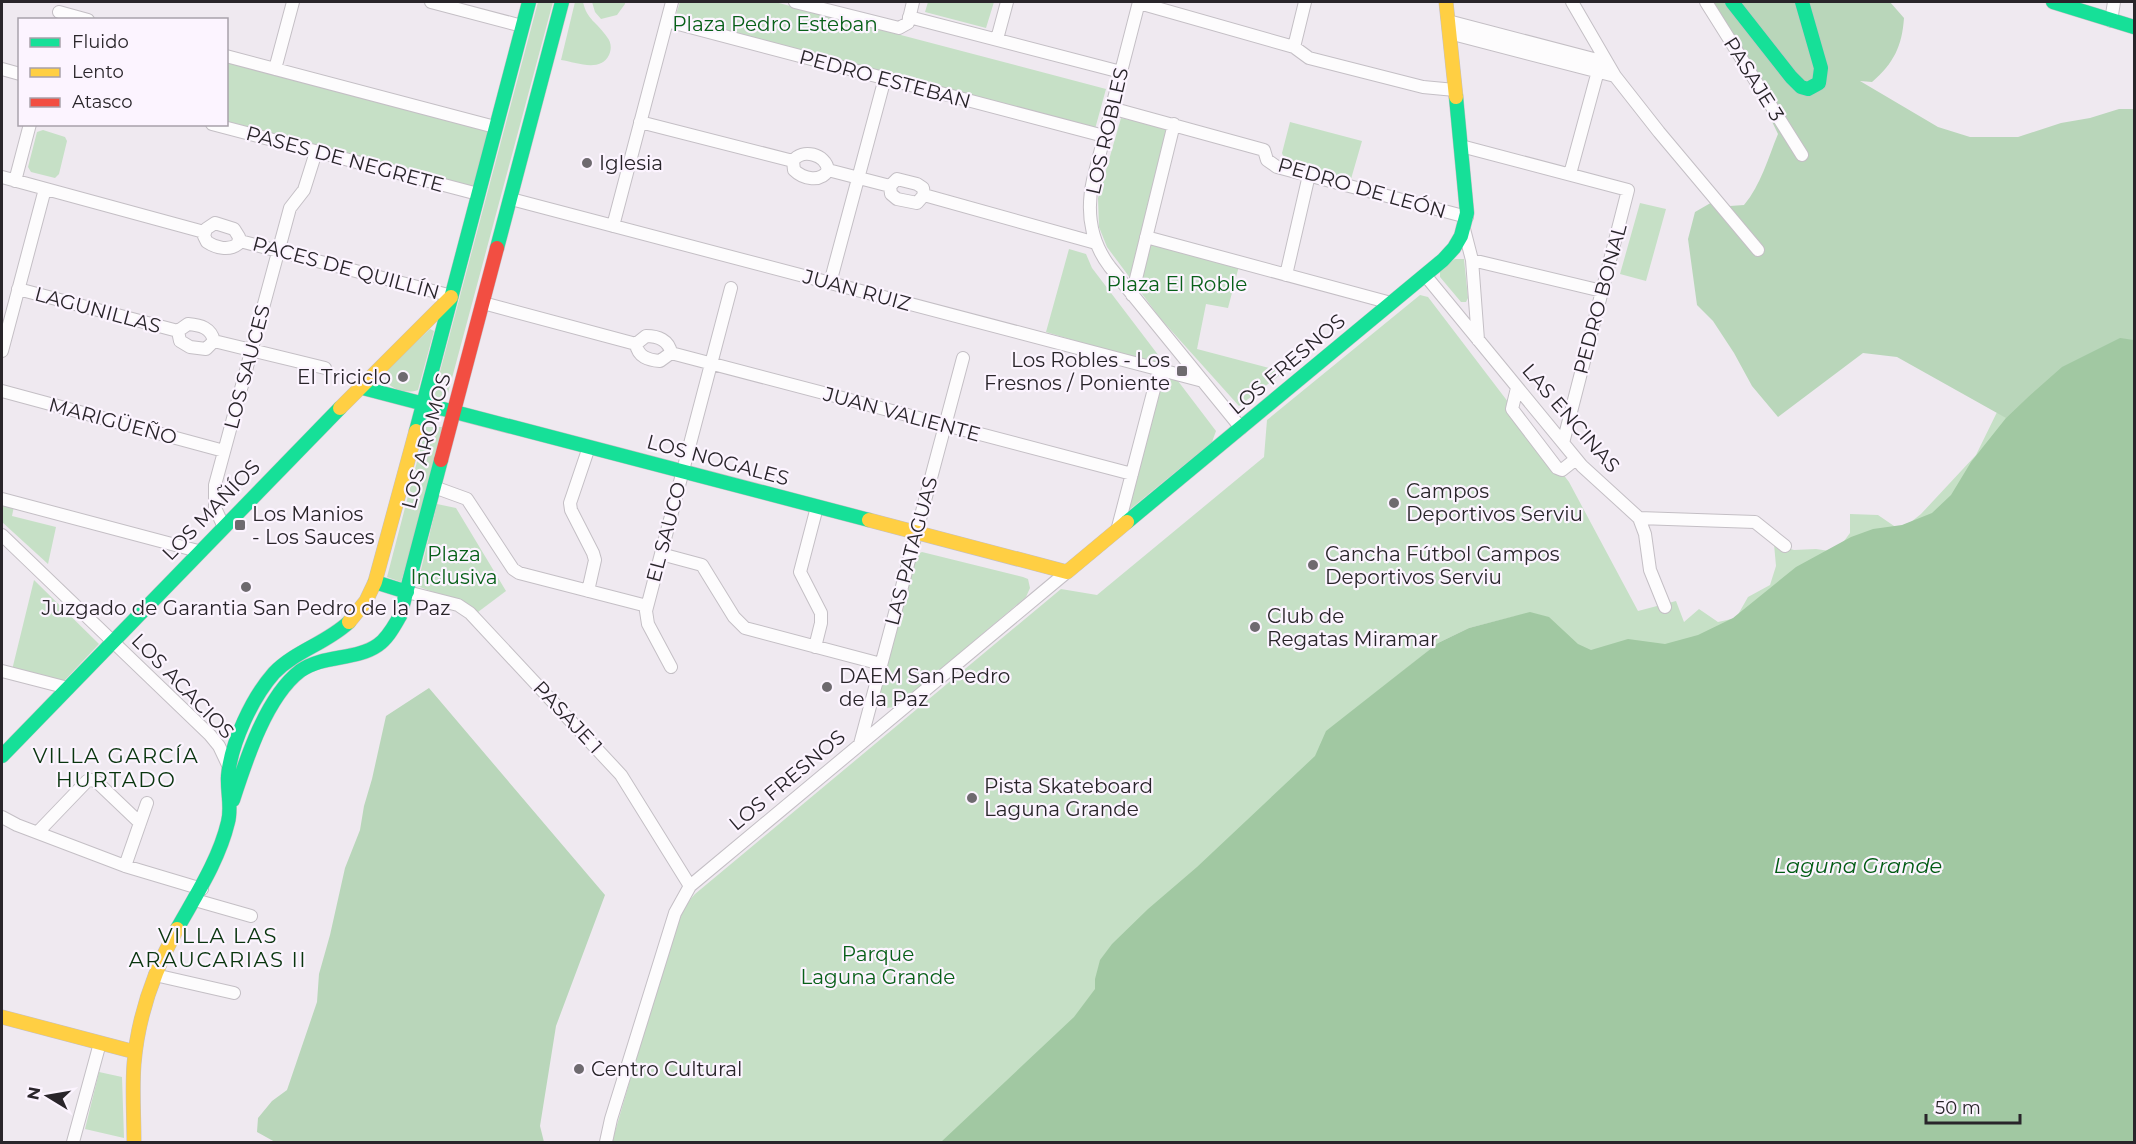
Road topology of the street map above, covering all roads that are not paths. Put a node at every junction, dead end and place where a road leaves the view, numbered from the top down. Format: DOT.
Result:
graph roads {
  1 [pos="293,2"];
  2 [pos="431,2"];
  3 [pos="529,2"];
  4 [pos="562,2"];
  5 [pos="672,2"];
  6 [pos="795,2"];
  7 [pos="913,2"];
  8 [pos="1007,2"];
  9 [pos="1139,2"];
  10 [pos="1305,2"];
  11 [pos="1446,2"];
  12 [pos="1572,2"];
  13 [pos="1706,2"];
  14 [pos="1732,2"];
  15 [pos="1802,2"];
  16 [pos="2053,2"];
  17 [pos="2114,2"];
  18 [pos="59,11"];
  19 [pos="909,16"];
  20 [pos="82,18"];
  21 [pos="667,21"];
  22 [pos="2111,21"];
  23 [pos="522,26"];
  24 [pos="1448,27"];
  25 [pos="2134,27"];
  26 [pos="997,39"];
  27 [pos="1294,47"];
  28 [pos="228,57"];
  29 [pos="1601,67"];
  30 [pos="2,69"];
  31 [pos="274,69"];
  32 [pos="1121,72"];
  33 [pos="18,73"];
  34 [pos="885,78"];
  35 [pos="1455,90"];
  36 [pos="1111,108"];
  37 [pos="640,122"];
  38 [pos="1174,124"];
  39 [pos="29,126"];
  40 [pos="219,126"];
  41 [pos="495,127"];
  42 [pos="527,135"];
  43 [pos="1104,136"];
  44 [pos="1461,146"];
  45 [pos="316,152"];
  46 [pos="1802,156"];
  47 [pos="793,161"];
  48 [pos="828,171"];
  49 [pos="1570,174"];
  50 [pos="1310,175"];
  51 [pos="2,177"];
  52 [pos="858,178"];
  53 [pos="15,181"];
  54 [pos="890,186"];
  55 [pos="45,189"];
  56 [pos="478,194"];
  57 [pos="924,195"];
  58 [pos="511,199"];
  59 [pos="1465,223"];
  60 [pos="613,226"];
  61 [pos="204,232"];
  62 [pos="1146,237"];
  63 [pos="240,241"];
  64 [pos="1096,243"];
  65 [pos="1758,250"];
  66 [pos="278,251"];
  67 [pos="1472,260"];
  68 [pos="1286,275"];
  69 [pos="1425,275"];
  70 [pos="830,283"];
  71 [pos="731,288"];
  72 [pos="18,289"];
  73 [pos="1602,291"];
  74 [pos="1132,295"];
  75 [pos="452,296"];
  76 [pos="483,303"];
  77 [pos="1392,303"];
  78 [pos="178,331"];
  79 [pos="1478,340"];
  80 [pos="214,341"];
  81 [pos="636,344"];
  82 [pos="2,351"];
  83 [pos="251,351"];
  84 [pos="671,353"];
  85 [pos="963,358"];
  86 [pos="711,364"];
  87 [pos="324,368"];
  88 [pos="1159,370"];
  89 [pos="1203,381"];
  90 [pos="359,387"];
  91 [pos="1517,388"];
  92 [pos="2,390"];
  93 [pos="424,403"];
  94 [pos="454,411"];
  95 [pos="945,425"];
  96 [pos="1241,428"];
  97 [pos="1563,443"];
  98 [pos="589,447"];
  99 [pos="224,451"];
  100 [pos="1576,459"];
  101 [pos="682,471"];
  102 [pos="1132,474"];
  103 [pos="434,487"];
  104 [pos="2,499"];
  105 [pos="817,507"];
  106 [pos="1639,518"];
  107 [pos="223,525"];
  108 [pos="1117,531"];
  109 [pos="916,533"];
  110 [pos="2,535"];
  111 [pos="1785,546"];
  112 [pos="198,551"];
  113 [pos="661,554"];
  114 [pos="1067,572"];
  115 [pos="375,582"];
  116 [pos="588,591"];
  117 [pos="407,592"];
  118 [pos="647,606"];
  119 [pos="1665,607"];
  120 [pos="113,642"];
  121 [pos="815,647"];
  122 [pos="881,664"];
  123 [pos="671,667"];
  124 [pos="2,671"];
  125 [pos="68,688"];
  126 [pos="860,744"];
  127 [pos="2,756"];
  128 [pos="229,768"];
  129 [pos="147,803"];
  130 [pos="2,816"];
  131 [pos="230,817"];
  132 [pos="140,823"];
  133 [pos="38,832"];
  134 [pos="125,866"];
  135 [pos="690,886"];
  136 [pos="198,894"];
  137 [pos="251,916"];
  138 [pos="155,975"];
  139 [pos="234,993"];
  140 [pos="2,1017"];
  141 [pos="99,1043"];
  142 [pos="135,1052"];
  143 [pos="74,1143"];
  144 [pos="134,1143"];
  145 [pos="606,1143"];
  1 -- 31 [label="street"];
  2 -- 23 [label="street"];
  3 -- 23 [label="street, LOS AROMOS"];
  4 -- 42 [label="street, LOS AROMOS"];
  5 -- 21 [label="street"];
  6 -- 19 [label="street"];
  7 -- 19 [label="street"];
  8 -- 26 [label="street"];
  9 -- 27 [label="street"];
  9 -- 32 [label="street, LOS ROBLES"];
  10 -- 27 [label="street"];
  11 -- 24 [label="street"];
  12 -- 29 [label="street"];
  13 -- 46 [label="street, PASAJE 3"];
  14 -- 15 [label="street"];
  16 -- 22 [label="street"];
  17 -- 22 [label="street"];
  18 -- 20 [label="street"];
  19 -- 26 [label="street"];
  21 -- 34 [label="street, PEDRO ESTEBAN"];
  21 -- 37 [label="street"];
  22 -- 25 [label="street"];
  23 -- 41 [label="street, LOS AROMOS"];
  24 -- 29 [label="street"];
  24 -- 35 [label="street"];
  26 -- 32 [label="street"];
  27 -- 35 [label="street"];
  28 -- 31 [label="street"];
  29 -- 49 [label="street"];
  29 -- 65 [label="street"];
  30 -- 33 [label="street"];
  31 -- 41 [label="street"];
  32 -- 36 [label="street, LOS ROBLES"];
  34 -- 43 [label="street, PEDRO ESTEBAN"];
  34 -- 52 [label="street"];
  35 -- 44 [label="street"];
  36 -- 38 [label="street"];
  36 -- 43 [label="street, LOS ROBLES"];
  37 -- 47 [label="street"];
  37 -- 60 [label="street"];
  38 -- 50 [label="street, PEDRO DE LEÓN"];
  38 -- 62 [label="street"];
  39 -- 53 [label="street"];
  40 -- 45 [label="street, PASES DE NEGRETE"];
  41 -- 42 [label="street"];
  41 -- 56 [label="street, LOS AROMOS"];
  42 -- 58 [label="street, LOS AROMOS"];
  43 -- 64 [label="street, LOS ROBLES"];
  44 -- 49 [label="street"];
  44 -- 59 [label="street"];
  45 -- 56 [label="street, PASES DE NEGRETE"];
  45 -- 66 [label="street, LOS SAUCES"];
  47 -- 48 [label="street"];
  47 -- 48 [label="street"];
  48 -- 52 [label="street"];
  49 -- 73 [label="street, PEDRO BONAL"];
  50 -- 59 [label="street, PEDRO DE LEÓN"];
  50 -- 68 [label="street"];
  51 -- 53 [label="street, PACES DE QUILLÍN"];
  52 -- 54 [label="street"];
  52 -- 70 [label="street"];
  53 -- 55 [label="street, PACES DE QUILLÍN"];
  54 -- 57 [label="street"];
  54 -- 57 [label="street"];
  55 -- 61 [label="street, PACES DE QUILLÍN"];
  55 -- 72 [label="street"];
  56 -- 75 [label="street, LOS AROMOS"];
  57 -- 64 [label="street"];
  58 -- 60 [label="street, JUAN RUIZ"];
  58 -- 76 [label="street, LOS AROMOS"];
  59 -- 67 [label="street"];
  59 -- 69 [label="street, LOS FRESNOS"];
  60 -- 70 [label="street, JUAN RUIZ"];
  61 -- 63 [label="street, PACES DE QUILLÍN"];
  61 -- 63 [label="street, PACES DE QUILLÍN"];
  62 -- 68 [label="street"];
  62 -- 74 [label="street"];
  63 -- 66 [label="street, PACES DE QUILLÍN"];
  64 -- 74 [label="street, LOS ROBLES"];
  66 -- 75 [label="street, PACES DE QUILLÍN"];
  66 -- 83 [label="street, LOS SAUCES"];
  67 -- 73 [label="street"];
  67 -- 79 [label="street"];
  68 -- 77 [label="street"];
  69 -- 77 [label="street, LOS FRESNOS"];
  69 -- 79 [label="street, LAS ENCINAS"];
  70 -- 88 [label="street, JUAN RUIZ"];
  71 -- 86 [label="street, EL SAUCO"];
  72 -- 78 [label="street, LAGUNILLAS"];
  72 -- 82 [label="street"];
  73 -- 97 [label="street, PEDRO BONAL"];
  74 -- 89 [label="street, LOS ROBLES"];
  75 -- 90 [label="street, LOS MAÑÍOS"];
  75 -- 93 [label="street, LOS AROMOS"];
  76 -- 81 [label="street, JUAN VALIENTE"];
  76 -- 94 [label="street, LOS AROMOS"];
  77 -- 96 [label="street, LOS FRESNOS"];
  78 -- 80 [label="street, LAGUNILLAS"];
  78 -- 80 [label="street, LAGUNILLAS"];
  79 -- 91 [label="street, LAS ENCINAS"];
  80 -- 83 [label="street, LAGUNILLAS"];
  81 -- 84 [label="street, JUAN VALIENTE"];
  81 -- 84 [label="street, JUAN VALIENTE"];
  83 -- 87 [label="street, LAGUNILLAS"];
  83 -- 99 [label="street, LOS SAUCES"];
  84 -- 86 [label="street, JUAN VALIENTE"];
  85 -- 95 [label="street, LAS PATAGUAS"];
  86 -- 95 [label="street, JUAN VALIENTE"];
  86 -- 101 [label="street, EL SAUCO"];
  88 -- 89 [label="street, JUAN RUIZ"];
  88 -- 102 [label="street"];
  89 -- 96 [label="street, LOS ROBLES"];
  90 -- 93 [label="street, LOS NOGALES"];
  90 -- 107 [label="street, LOS MAÑÍOS"];
  91 -- 97 [label="street, LAS ENCINAS"];
  91 -- 100 [label="street"];
  92 -- 99 [label="street, MARIGÜEÑO"];
  93 -- 94 [label="street, LOS NOGALES"];
  93 -- 115 [label="street, LOS AROMOS"];
  94 -- 98 [label="street, LOS NOGALES"];
  94 -- 103 [label="street, LOS AROMOS"];
  95 -- 102 [label="street, JUAN VALIENTE"];
  95 -- 109 [label="street, LAS PATAGUAS"];
  96 -- 108 [label="street, LOS FRESNOS"];
  97 -- 100 [label="street, LAS ENCINAS"];
  98 -- 101 [label="street, LOS NOGALES"];
  98 -- 116 [label="street"];
  99 -- 107 [label="street, LOS SAUCES"];
  100 -- 106 [label="street, LAS ENCINAS"];
  101 -- 105 [label="street, LOS NOGALES"];
  101 -- 113 [label="street, EL SAUCO"];
  102 -- 108 [label="street"];
  103 -- 116 [label="street"];
  103 -- 117 [label="street, LOS AROMOS"];
  104 -- 112 [label="street"];
  105 -- 109 [label="street, LOS NOGALES"];
  105 -- 121 [label="street"];
  106 -- 111 [label="street"];
  106 -- 119 [label="street"];
  107 -- 112 [label="street, LOS MAÑÍOS"];
  108 -- 114 [label="street, LOS FRESNOS"];
  109 -- 114 [label="street, LOS NOGALES"];
  109 -- 122 [label="street, LAS PATAGUAS"];
  110 -- 120 [label="street, LOS ACACIOS"];
  112 -- 120 [label="street, LOS MAÑÍOS"];
  113 -- 118 [label="street, EL SAUCO"];
  113 -- 121 [label="street"];
  114 -- 126 [label="street, LOS FRESNOS"];
  115 -- 117 [label="street"];
  115 -- 128 [label="street, LOS AROMOS"];
  116 -- 118 [label="street"];
  117 -- 131 [label="street, LOS AROMOS"];
  117 -- 135 [label="street, PASAJE 1"];
  118 -- 123 [label="street, EL SAUCO"];
  120 -- 125 [label="street, LOS MAÑÍOS"];
  120 -- 128 [label="street, LOS ACACIOS"];
  121 -- 122 [label="street"];
  122 -- 126 [label="street, LAS PATAGUAS"];
  124 -- 125 [label="street"];
  125 -- 127 [label="street, LOS MAÑÍOS"];
  126 -- 135 [label="street, LOS FRESNOS"];
  128 -- 131 [label="street, LOS ACACIOS"];
  129 -- 132 [label="street"];
  130 -- 133 [label="street"];
  131 -- 136 [label="street, LOS ACACIOS"];
  132 -- 133 [label="street"];
  132 -- 134 [label="street"];
  133 -- 134 [label="street"];
  134 -- 136 [label="street"];
  135 -- 145 [label="street, LOS FRESNOS"];
  136 -- 137 [label="street"];
  136 -- 138 [label="street, LOS ACACIOS"];
  138 -- 139 [label="street"];
  138 -- 142 [label="street, LOS ACACIOS"];
  140 -- 141 [label="street"];
  141 -- 142 [label="street"];
  141 -- 143 [label="street"];
  142 -- 144 [label="street, LOS ACACIOS"];
}
